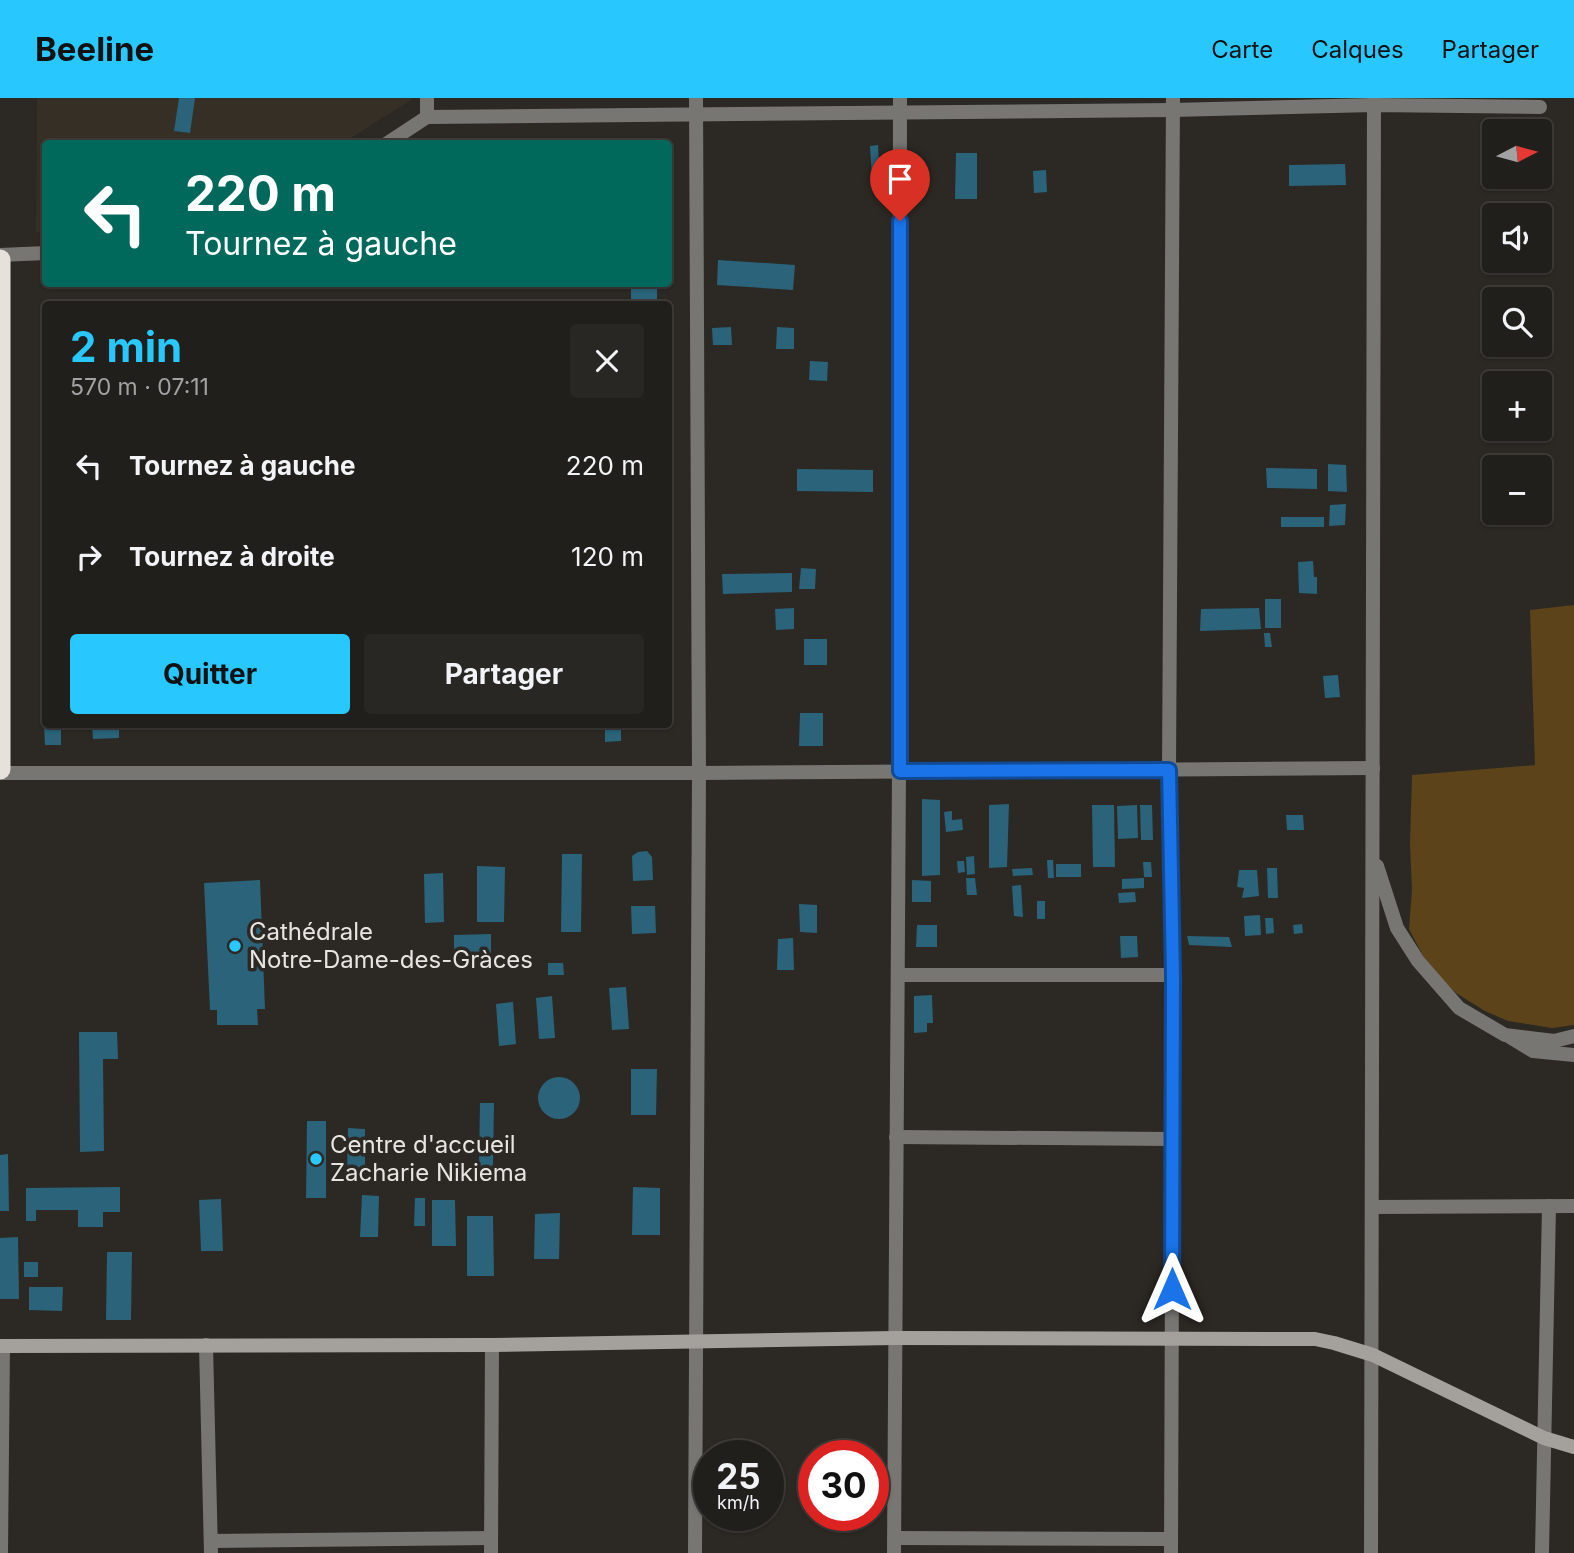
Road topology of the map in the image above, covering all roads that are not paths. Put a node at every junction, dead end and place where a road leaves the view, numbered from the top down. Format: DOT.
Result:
graph roads {
  1 [pos="427,98"];
  2 [pos="1374,102"];
  3 [pos="1172,104"];
  4 [pos="696,105"];
  5 [pos="900,105"];
  6 [pos="1540,107"];
  7 [pos="427,117"];
  8 [pos="392,140"];
  9 [pos="42,253"];
  10 [pos="0,258"];
  11 [pos="1373,768"];
  12 [pos="1169,770"];
  13 [pos="0,771"];
  14 [pos="900,771"];
  15 [pos="699,773"];
  16 [pos="1373,855"];
  17 [pos="898,975"];
  18 [pos="1173,975"];
  19 [pos="1505,1035"];
  20 [pos="1574,1037"];
  21 [pos="1574,1055"];
  22 [pos="896,1137"];
  23 [pos="1172,1139"];
  24 [pos="1549,1206"];
  25 [pos="1574,1206"];
  26 [pos="1373,1208"];
  27 [pos="894,1338"];
  28 [pos="1173,1339"];
  29 [pos="696,1343"];
  30 [pos="206,1345"];
  31 [pos="492,1345"];
  32 [pos="1,1346"];
  33 [pos="1373,1355"];
  34 [pos="1544,1438"];
  35 [pos="1574,1447"];
  36 [pos="491,1546"];
  37 [pos="894,1546"];
  38 [pos="1171,1546"];
  39 [pos="211,1547"];
  40 [pos="1,1553"];
  41 [pos="695,1553"];
  42 [pos="1371,1553"];
  43 [pos="1542,1553"];
  1 -- 7 [label="street"];
  2 -- 3 [label="street"];
  2 -- 6 [label="street"];
  2 -- 11 [label="street"];
  3 -- 5 [label="street"];
  3 -- 12 [label="street"];
  4 -- 5 [label="street"];
  4 -- 7 [label="street"];
  4 -- 15 [label="street"];
  5 -- 14 [label="street"];
  7 -- 8 [label="street"];
  9 -- 10 [label="street"];
  10 -- 13 [label="highway"];
  11 -- 12 [label="street"];
  11 -- 16 [label="street"];
  12 -- 14 [label="street"];
  12 -- 18 [label="street"];
  13 -- 15 [label="street"];
  14 -- 15 [label="street"];
  14 -- 17 [label="street"];
  15 -- 29 [label="street"];
  16 -- 19 [label="street"];
  16 -- 26 [label="street"];
  17 -- 18 [label="street"];
  17 -- 22 [label="street"];
  18 -- 23 [label="street"];
  19 -- 20 [label="street"];
  19 -- 21 [label="street"];
  22 -- 23 [label="street"];
  22 -- 27 [label="street"];
  23 -- 28 [label="street"];
  24 -- 25 [label="street"];
  24 -- 26 [label="street"];
  24 -- 34 [label="street"];
  26 -- 33 [label="street"];
  27 -- 28 [label="street"];
  27 -- 29 [label="street"];
  27 -- 37 [label="street"];
  28 -- 33 [label="street"];
  28 -- 38 [label="street"];
  29 -- 31 [label="street"];
  29 -- 41 [label="street"];
  30 -- 31 [label="street"];
  30 -- 32 [label="street"];
  30 -- 39 [label="street"];
  31 -- 36 [label="street"];
  32 -- 40 [label="street"];
  33 -- 34 [label="street"];
  33 -- 42 [label="street"];
  34 -- 35 [label="street"];
  34 -- 43 [label="street"];
  36 -- 39 [label="street"];
  37 -- 38 [label="street"];
}
